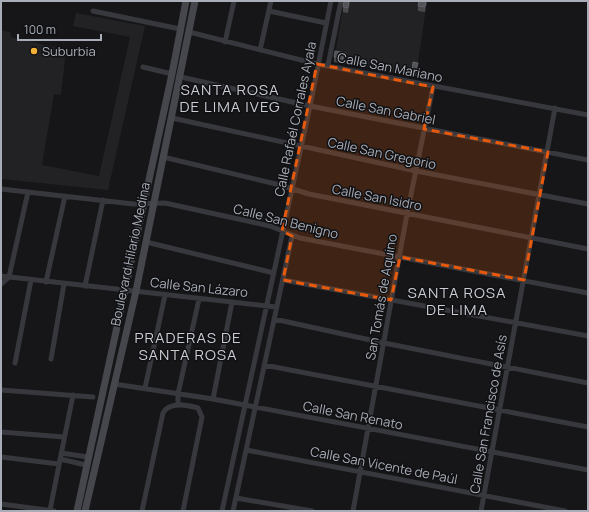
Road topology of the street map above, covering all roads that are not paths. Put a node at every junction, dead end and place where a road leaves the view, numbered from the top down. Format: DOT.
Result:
graph roads {
  1 [pos="186,1"];
  2 [pos="196,1"];
  3 [pos="234,1"];
  4 [pos="271,1"];
  5 [pos="331,1"];
  6 [pos="341,1"];
  7 [pos="93,11"];
  8 [pos="269,11"];
  9 [pos="326,23"];
  10 [pos="180,29"];
  11 [pos="189,32"];
  12 [pos="225,42"];
  13 [pos="260,50"];
  14 [pos="318,64"];
  15 [pos="328,65"];
  16 [pos="143,67"];
  17 [pos="172,74"];
  18 [pos="181,77"];
  19 [pos="433,86"];
  20 [pos="310,106"];
  21 [pos="555,108"];
  22 [pos="588,115"];
  23 [pos="172,118"];
  24 [pos="424,129"];
  25 [pos="300,147"];
  26 [pos="548,152"];
  27 [pos="163,157"];
  28 [pos="588,160"];
  29 [pos="416,171"];
  30 [pos="291,188"];
  31 [pos="1,189"];
  32 [pos="28,192"];
  33 [pos="540,195"];
  34 [pos="65,196"];
  35 [pos="103,200"];
  36 [pos="154,202"];
  37 [pos="144,204"];
  38 [pos="588,204"];
  39 [pos="407,214"];
  40 [pos="282,231"];
  41 [pos="292,236"];
  42 [pos="532,238"];
  43 [pos="146,242"];
  44 [pos="588,249"];
  45 [pos="400,257"];
  46 [pos="274,272"];
  47 [pos="1,276"];
  48 [pos="8,277"];
  49 [pos="31,280"];
  50 [pos="283,280"];
  51 [pos="524,280"];
  52 [pos="46,282"];
  53 [pos="1,284"];
  54 [pos="64,284"];
  55 [pos="85,286"];
  56 [pos="125,290"];
  57 [pos="136,292"];
  58 [pos="588,293"];
  59 [pos="165,295"];
  60 [pos="199,299"];
  61 [pos="391,300"];
  62 [pos="232,302"];
  63 [pos="266,306"];
  64 [pos="276,307"];
  65 [pos="274,319"];
  66 [pos="515,324"];
  67 [pos="588,336"];
  68 [pos="384,343"];
  69 [pos="51,359"];
  70 [pos="15,363"];
  71 [pos="264,365"];
  72 [pos="508,367"];
  73 [pos="588,383"];
  74 [pos="114,384"];
  75 [pos="376,386"];
  76 [pos="145,388"];
  77 [pos="1,390"];
  78 [pos="178,394"];
  79 [pos="73,395"];
  80 [pos="192,396"];
  81 [pos="93,397"];
  82 [pos="213,399"];
  83 [pos="178,405"];
  84 [pos="244,405"];
  85 [pos="190,406"];
  86 [pos="255,406"];
  87 [pos="499,409"];
  88 [pos="588,427"];
  89 [pos="367,429"];
  90 [pos="1,432"];
  91 [pos="64,437"];
  92 [pos="246,450"];
  93 [pos="492,452"];
  94 [pos="61,453"];
  95 [pos="1,457"];
  96 [pos="60,461"];
  97 [pos="87,461"];
  98 [pos="588,470"];
  99 [pos="360,471"];
  100 [pos="484,494"];
  101 [pos="236,498"];
  102 [pos="1,504"];
  103 [pos="52,511"];
  104 [pos="77,511"];
  105 [pos="86,511"];
  106 [pos="142,511"];
  107 [pos="183,511"];
  108 [pos="222,511"];
  109 [pos="233,511"];
  110 [pos="312,511"];
  111 [pos="353,511"];
  112 [pos="482,511"];
  113 [pos="565,511"];
  1 -- 10 [label="main road, Boulevard Hilario Medina"];
  2 -- 11 [label="main road, Boulevard Hilario Medina"];
  3 -- 12 [label="street"];
  4 -- 8 [label="street"];
  5 -- 9 [label="street, Calle Rafaél Corrales Ayala"];
  6 -- 15 [label="street, Calle Rafaél Corrales Ayala"];
  7 -- 10 [label="street"];
  8 -- 9 [label="street"];
  8 -- 13 [label="street"];
  9 -- 14 [label="street, Calle Rafaél Corrales Ayala"];
  10 -- 17 [label="main road, Boulevard Hilario Medina"];
  11 -- 12 [label="street, Calle San Mariano"];
  11 -- 18 [label="main road, Boulevard Hilario Medina"];
  12 -- 13 [label="street, Calle San Mariano"];
  13 -- 14 [label="street, Calle San Mariano"];
  14 -- 15 [label="street, Calle San Mariano"];
  14 -- 20 [label="street, Calle Rafaél Corrales Ayala"];
  15 -- 19 [label="street, Calle San Mariano"];
  16 -- 17 [label="street"];
  17 -- 37 [label="main road, Boulevard Hilario Medina"];
  18 -- 20 [label="street, Calle San Gabriel"];
  18 -- 23 [label="main road, Boulevard Hilario Medina"];
  19 -- 21 [label="street, Calle San Mariano"];
  19 -- 24 [label="street, San Tomás de Aquino"];
  20 -- 24 [label="street, Calle San Gabriel"];
  20 -- 25 [label="street, Calle Rafaél Corrales Ayala"];
  21 -- 22 [label="street, Calle San Mariano"];
  21 -- 26 [label="street, Calle San Francisco de Asís"];
  23 -- 25 [label="street, Calle San Gregorio"];
  23 -- 27 [label="main road, Boulevard Hilario Medina"];
  24 -- 26 [label="street, Calle San Gabriel"];
  24 -- 29 [label="street, San Tomás de Aquino"];
  25 -- 29 [label="street, Calle San Gregorio"];
  25 -- 30 [label="street, Calle Rafaél Corrales Ayala"];
  26 -- 28 [label="street, Calle San Gabriel"];
  26 -- 33 [label="street, Calle San Francisco de Asís"];
  27 -- 30 [label="street, Calle San Isidro"];
  27 -- 36 [label="main road, Boulevard Hilario Medina"];
  29 -- 33 [label="street, Calle San Gregorio"];
  29 -- 39 [label="street, San Tomás de Aquino"];
  30 -- 39 [label="street, Calle San Isidro"];
  30 -- 40 [label="street, Calle Rafaél Corrales Ayala"];
  31 -- 32 [label="street, Calle San Benigno"];
  32 -- 34 [label="street, Calle San Benigno"];
  32 -- 48 [label="street"];
  33 -- 38 [label="street, Calle San Gregorio"];
  33 -- 42 [label="street, Calle San Francisco de Asís"];
  34 -- 35 [label="street, Calle San Benigno"];
  34 -- 52 [label="street"];
  35 -- 37 [label="street, Calle San Benigno"];
  35 -- 55 [label="street"];
  36 -- 37 [label="street, Calle San Benigno"];
  36 -- 40 [label="street, Calle San Benigno"];
  36 -- 43 [label="main road, Boulevard Hilario Medina"];
  37 -- 56 [label="main road, Boulevard Hilario Medina"];
  39 -- 42 [label="street, Calle San Isidro"];
  39 -- 45 [label="street, San Tomás de Aquino"];
  40 -- 41 [label="street, Calle San Benigno"];
  40 -- 46 [label="street, Calle Rafaél Corrales Ayala"];
  41 -- 45 [label="street, Calle San Benigno"];
  41 -- 50 [label="street"];
  42 -- 44 [label="street, Calle San Isidro"];
  42 -- 51 [label="street, Calle San Francisco de Asís"];
  43 -- 46 [label="street"];
  43 -- 57 [label="main road, Boulevard Hilario Medina"];
  45 -- 51 [label="street, Calle San Benigno"];
  45 -- 61 [label="street, San Tomás de Aquino"];
  46 -- 63 [label="street, Calle Rafaél Corrales Ayala"];
  47 -- 48 [label="street, Calle San Lázaro"];
  48 -- 49 [label="street, Calle San Lázaro"];
  48 -- 53 [label="street"];
  49 -- 52 [label="street, Calle San Lázaro"];
  49 -- 70 [label="street"];
  50 -- 61 [label="street"];
  50 -- 64 [label="street"];
  51 -- 58 [label="street, Calle San Benigno"];
  51 -- 66 [label="street, Calle San Francisco de Asís"];
  52 -- 54 [label="street, Calle San Lázaro"];
  54 -- 55 [label="street, Calle San Lázaro"];
  54 -- 69 [label="street"];
  55 -- 56 [label="street, Calle San Lázaro"];
  56 -- 57 [label="street, Calle San Lázaro"];
  56 -- 97 [label="main road, Boulevard Hilario Medina"];
  57 -- 59 [label="street, Calle San Lázaro"];
  57 -- 74 [label="main road, Boulevard Hilario Medina"];
  59 -- 60 [label="street, Calle San Lázaro"];
  59 -- 76 [label="street"];
  60 -- 62 [label="street, Calle San Lázaro"];
  60 -- 78 [label="street"];
  61 -- 66 [label="street"];
  61 -- 68 [label="street, San Tomás de Aquino"];
  62 -- 63 [label="street, Calle San Lázaro"];
  62 -- 82 [label="street"];
  63 -- 64 [label="street, Calle San Lázaro"];
  63 -- 84 [label="street, Calle Rafaél Corrales Ayala"];
  64 -- 65 [label="street"];
  65 -- 68 [label="street"];
  65 -- 71 [label="street"];
  66 -- 67 [label="street"];
  66 -- 72 [label="street, Calle San Francisco de Asís"];
  68 -- 72 [label="street"];
  68 -- 75 [label="street, San Tomás de Aquino"];
  71 -- 75 [label="street"];
  71 -- 86 [label="street"];
  72 -- 73 [label="street"];
  72 -- 87 [label="street, Calle San Francisco de Asís"];
  74 -- 76 [label="street, Calle San Renato"];
  74 -- 105 [label="main road, Boulevard Hilario Medina"];
  75 -- 87 [label="street"];
  75 -- 89 [label="street, San Tomás de Aquino"];
  76 -- 78 [label="street, Calle San Renato"];
  77 -- 79 [label="street"];
  78 -- 80 [label="street, Calle San Renato"];
  78 -- 83 [label="street"];
  79 -- 81 [label="street"];
  79 -- 91 [label="street"];
  80 -- 82 [label="street, Calle San Renato"];
  80 -- 85 [label="street"];
  82 -- 84 [label="street, Calle San Renato"];
  83 -- 85 [label="street"];
  83 -- 106 [label="street"];
  84 -- 86 [label="street, Calle San Renato"];
  84 -- 108 [label="street, Calle Rafaél Corrales Ayala"];
  85 -- 107 [label="street"];
  86 -- 89 [label="street, Calle San Renato"];
  86 -- 92 [label="street"];
  87 -- 88 [label="street"];
  87 -- 93 [label="street, Calle San Francisco de Asís"];
  89 -- 93 [label="street, Calle San Renato"];
  89 -- 99 [label="street, San Tomás de Aquino"];
  90 -- 91 [label="street"];
  91 -- 94 [label="street"];
  92 -- 99 [label="street, Calle San Vicente de Paúl"];
  92 -- 101 [label="street"];
  93 -- 98 [label="street, Calle San Renato"];
  93 -- 100 [label="street, Calle San Francisco de Asís"];
  94 -- 96 [label="street"];
  94 -- 97 [label="street"];
  95 -- 96 [label="street"];
  96 -- 97 [label="street"];
  96 -- 103 [label="street"];
  97 -- 104 [label="main road, Boulevard Hilario Medina"];
  99 -- 100 [label="street, Calle San Vicente de Paúl"];
  99 -- 111 [label="street, San Tomás de Aquino"];
  100 -- 112 [label="street, Calle San Francisco de Asís"];
  100 -- 113 [label="street, Calle San Vicente de Paúl"];
  101 -- 109 [label="street"];
  101 -- 110 [label="street"];
  102 -- 103 [label="street"];
}
